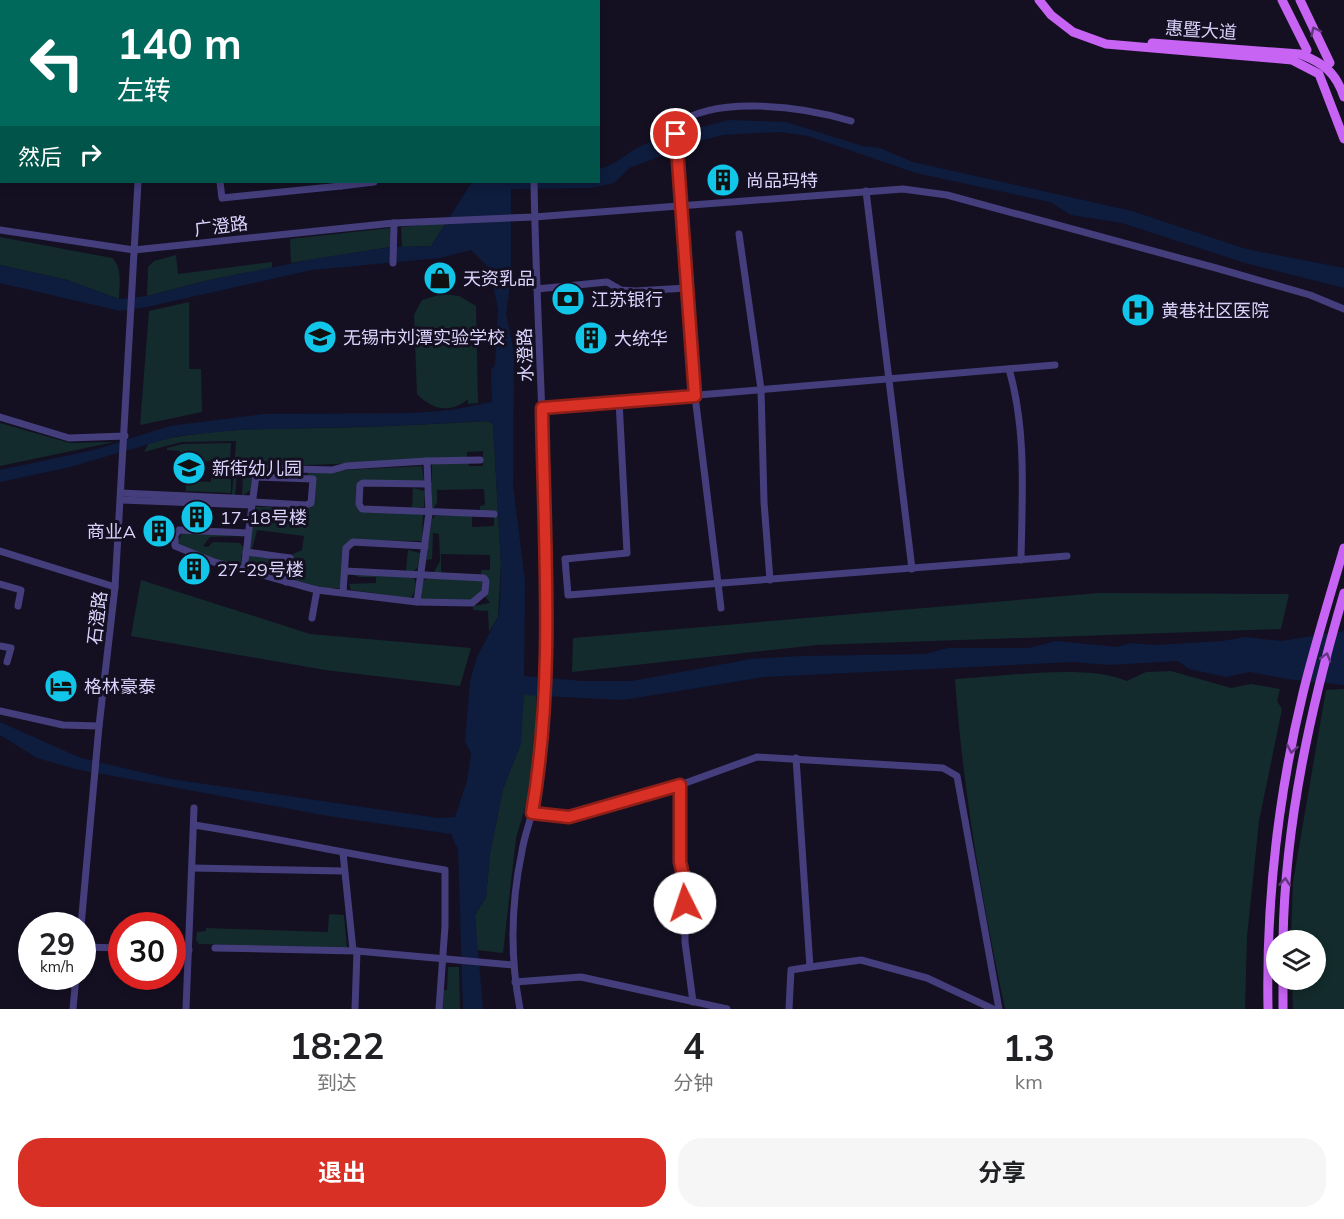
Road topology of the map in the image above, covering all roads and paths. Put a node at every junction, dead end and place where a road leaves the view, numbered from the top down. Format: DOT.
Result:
graph roads {
  1 [pos="1039,0"];
  2 [pos="1048,0"];
  3 [pos="1282,0"];
  4 [pos="1300,0"];
  5 [pos="1307,50"];
  6 [pos="1330,63"];
  7 [pos="1344,97"];
  8 [pos="850,121"];
  9 [pos="1344,138"];
  10 [pos="138,183"];
  11 [pos="220,183"];
  12 [pos="358,183"];
  13 [pos="534,183"];
  14 [pos="341,184"];
  15 [pos="866,191"];
  16 [pos="681,207"];
  17 [pos="534,217"];
  18 [pos="394,223"];
  19 [pos="0,230"];
  20 [pos="739,234"];
  21 [pos="134,250"];
  22 [pos="393,263"];
  23 [pos="687,288"];
  24 [pos="537,289"];
  25 [pos="1344,309"];
  26 [pos="1055,365"];
  27 [pos="1009,369"];
  28 [pos="889,379"];
  29 [pos="762,388"];
  30 [pos="695,396"];
  31 [pos="619,401"];
  32 [pos="542,408"];
  33 [pos="0,417"];
  34 [pos="125,436"];
  35 [pos="480,460"];
  36 [pos="427,461"];
  37 [pos="303,469"];
  38 [pos="256,477"];
  39 [pos="302,479"];
  40 [pos="428,484"];
  41 [pos="121,496"];
  42 [pos="252,502"];
  43 [pos="429,513"];
  44 [pos="494,513"];
  45 [pos="248,533"];
  46 [pos="425,546"];
  47 [pos="1344,548"];
  48 [pos="0,551"];
  49 [pos="246,552"];
  50 [pos="1067,556"];
  51 [pos="1021,560"];
  52 [pos="1342,561"];
  53 [pos="912,569"];
  54 [pos="244,570"];
  55 [pos="345,571"];
  56 [pos="421,576"];
  57 [pos="770,580"];
  58 [pos="286,582"];
  59 [pos="0,584"];
  60 [pos="718,584"];
  61 [pos="116,587"];
  62 [pos="318,590"];
  63 [pos="343,592"];
  64 [pos="1331,594"];
  65 [pos="1343,597"];
  66 [pos="417,602"];
  67 [pos="18,606"];
  68 [pos="721,608"];
  69 [pos="312,618"];
  70 [pos="0,646"];
  71 [pos="7,662"];
  72 [pos="0,711"];
  73 [pos="99,726"];
  74 [pos="796,758"];
  75 [pos="680,785"];
  76 [pos="194,808"];
  77 [pos="532,813"];
  78 [pos="194,825"];
  79 [pos="343,853"];
  80 [pos="192,868"];
  81 [pos="343,871"];
  82 [pos="82,912"];
  83 [pos="1283,930"];
  84 [pos="215,948"];
  85 [pos="189,950"];
  86 [pos="355,951"];
  87 [pos="442,959"];
  88 [pos="513,965"];
  89 [pos="810,967"];
  90 [pos="515,982"];
  91 [pos="75,990"];
  92 [pos="1283,990"];
  93 [pos="693,1002"];
  94 [pos="73,1009"];
  95 [pos="186,1009"];
  96 [pos="356,1009"];
  97 [pos="439,1009"];
  98 [pos="520,1009"];
  99 [pos="727,1009"];
  100 [pos="789,1009"];
  101 [pos="993,1009"];
  102 [pos="999,1009"];
  103 [pos="1268,1009"];
  104 [pos="1283,1009"];
  1 -- 9 [label="main road"];
  2 -- 7 [label="main road, 惠暨大道"];
  3 -- 5 [label="main road"];
  6 -- 4 [label="main road, one-way"];
  8 -- 16 [label="street"];
  10 -- 21 [label="street"];
  11 -- 14 [label="street"];
  12 -- 14 [label="street"];
  13 -- 17 [label="street, 水澄路"];
  15 -- 16 [label="street, 广澄路"];
  15 -- 25 [label="street, 广澄路"];
  15 -- 28 [label="street"];
  16 -- 17 [label="street, 广澄路"];
  16 -- 23 [label="street"];
  17 -- 18 [label="street, 广澄路"];
  17 -- 24 [label="street, 水澄路"];
  18 -- 21 [label="street, 广澄路"];
  18 -- 22 [label="street"];
  19 -- 21 [label="street, 广澄路"];
  20 -- 29 [label="street"];
  21 -- 34 [label="street, 石澄路"];
  23 -- 24 [label="street"];
  23 -- 30 [label="street"];
  24 -- 32 [label="street, 水澄路"];
  26 -- 27 [label="street"];
  27 -- 28 [label="street"];
  27 -- 51 [label="street"];
  28 -- 29 [label="street"];
  28 -- 53 [label="street"];
  29 -- 30 [label="street"];
  29 -- 57 [label="street"];
  30 -- 31 [label="street"];
  30 -- 60 [label="street"];
  31 -- 32 [label="street"];
  31 -- 60 [label="street"];
  32 -- 77 [label="street, 水澄路"];
  33 -- 34 [label="street"];
  34 -- 41 [label="street, 石澄路"];
  35 -- 36 [label="street"];
  36 -- 37 [label="street"];
  36 -- 40 [label="street"];
  37 -- 38 [label="street"];
  37 -- 39 [label="street"];
  38 -- 39 [label="street"];
  38 -- 42 [label="street"];
  39 -- 42 [label="street"];
  40 -- 43 [label="street"];
  40 -- 43 [label="street"];
  41 -- 42 [label="street"];
  41 -- 61 [label="street, 石澄路"];
  42 -- 45 [label="street"];
  43 -- 44 [label="street"];
  43 -- 46 [label="street"];
  45 -- 49 [label="street"];
  45 -- 54 [label="street"];
  46 -- 55 [label="street"];
  46 -- 56 [label="street"];
  47 -- 52 [label="main road"];
  48 -- 61 [label="street"];
  49 -- 54 [label="street"];
  49 -- 58 [label="street"];
  50 -- 51 [label="street"];
  51 -- 53 [label="street"];
  52 -- 64 [label="main road"];
  53 -- 57 [label="street"];
  54 -- 58 [label="street"];
  55 -- 56 [label="street"];
  55 -- 63 [label="street"];
  56 -- 66 [label="street"];
  56 -- 66 [label="street"];
  57 -- 60 [label="street"];
  58 -- 62 [label="street"];
  59 -- 67 [label="street"];
  60 -- 68 [label="street"];
  61 -- 73 [label="street, 石澄路"];
  62 -- 66 [label="street"];
  62 -- 69 [label="street"];
  64 -- 65 [label="main road"];
  64 -- 103 [label="main road, one-way"];
  83 -- 65 [label="main road, one-way"];
  70 -- 71 [label="street"];
  72 -- 73 [label="street"];
  73 -- 82 [label="street, 石澄路"];
  74 -- 75 [label="street"];
  74 -- 89 [label="street"];
  74 -- 102 [label="street"];
  75 -- 77 [label="street"];
  75 -- 93 [label="street"];
  76 -- 78 [label="street"];
  77 -- 88 [label="street, 水澄路"];
  78 -- 79 [label="street"];
  78 -- 80 [label="street"];
  79 -- 81 [label="street"];
  79 -- 87 [label="street"];
  80 -- 81 [label="street"];
  80 -- 85 [label="street"];
  81 -- 86 [label="street"];
  84 -- 86 [label="street"];
  85 -- 95 [label="street"];
  86 -- 87 [label="street"];
  86 -- 96 [label="street"];
  87 -- 88 [label="street"];
  87 -- 97 [label="street"];
  88 -- 90 [label="street, 水澄路"];
  89 -- 100 [label="street"];
  89 -- 101 [label="street"];
  90 -- 93 [label="street"];
  90 -- 98 [label="street, 水澄路"];
  91 -- 94 [label="street"];
  92 -- 104 [label="main road"];
  93 -- 99 [label="street"];
}
